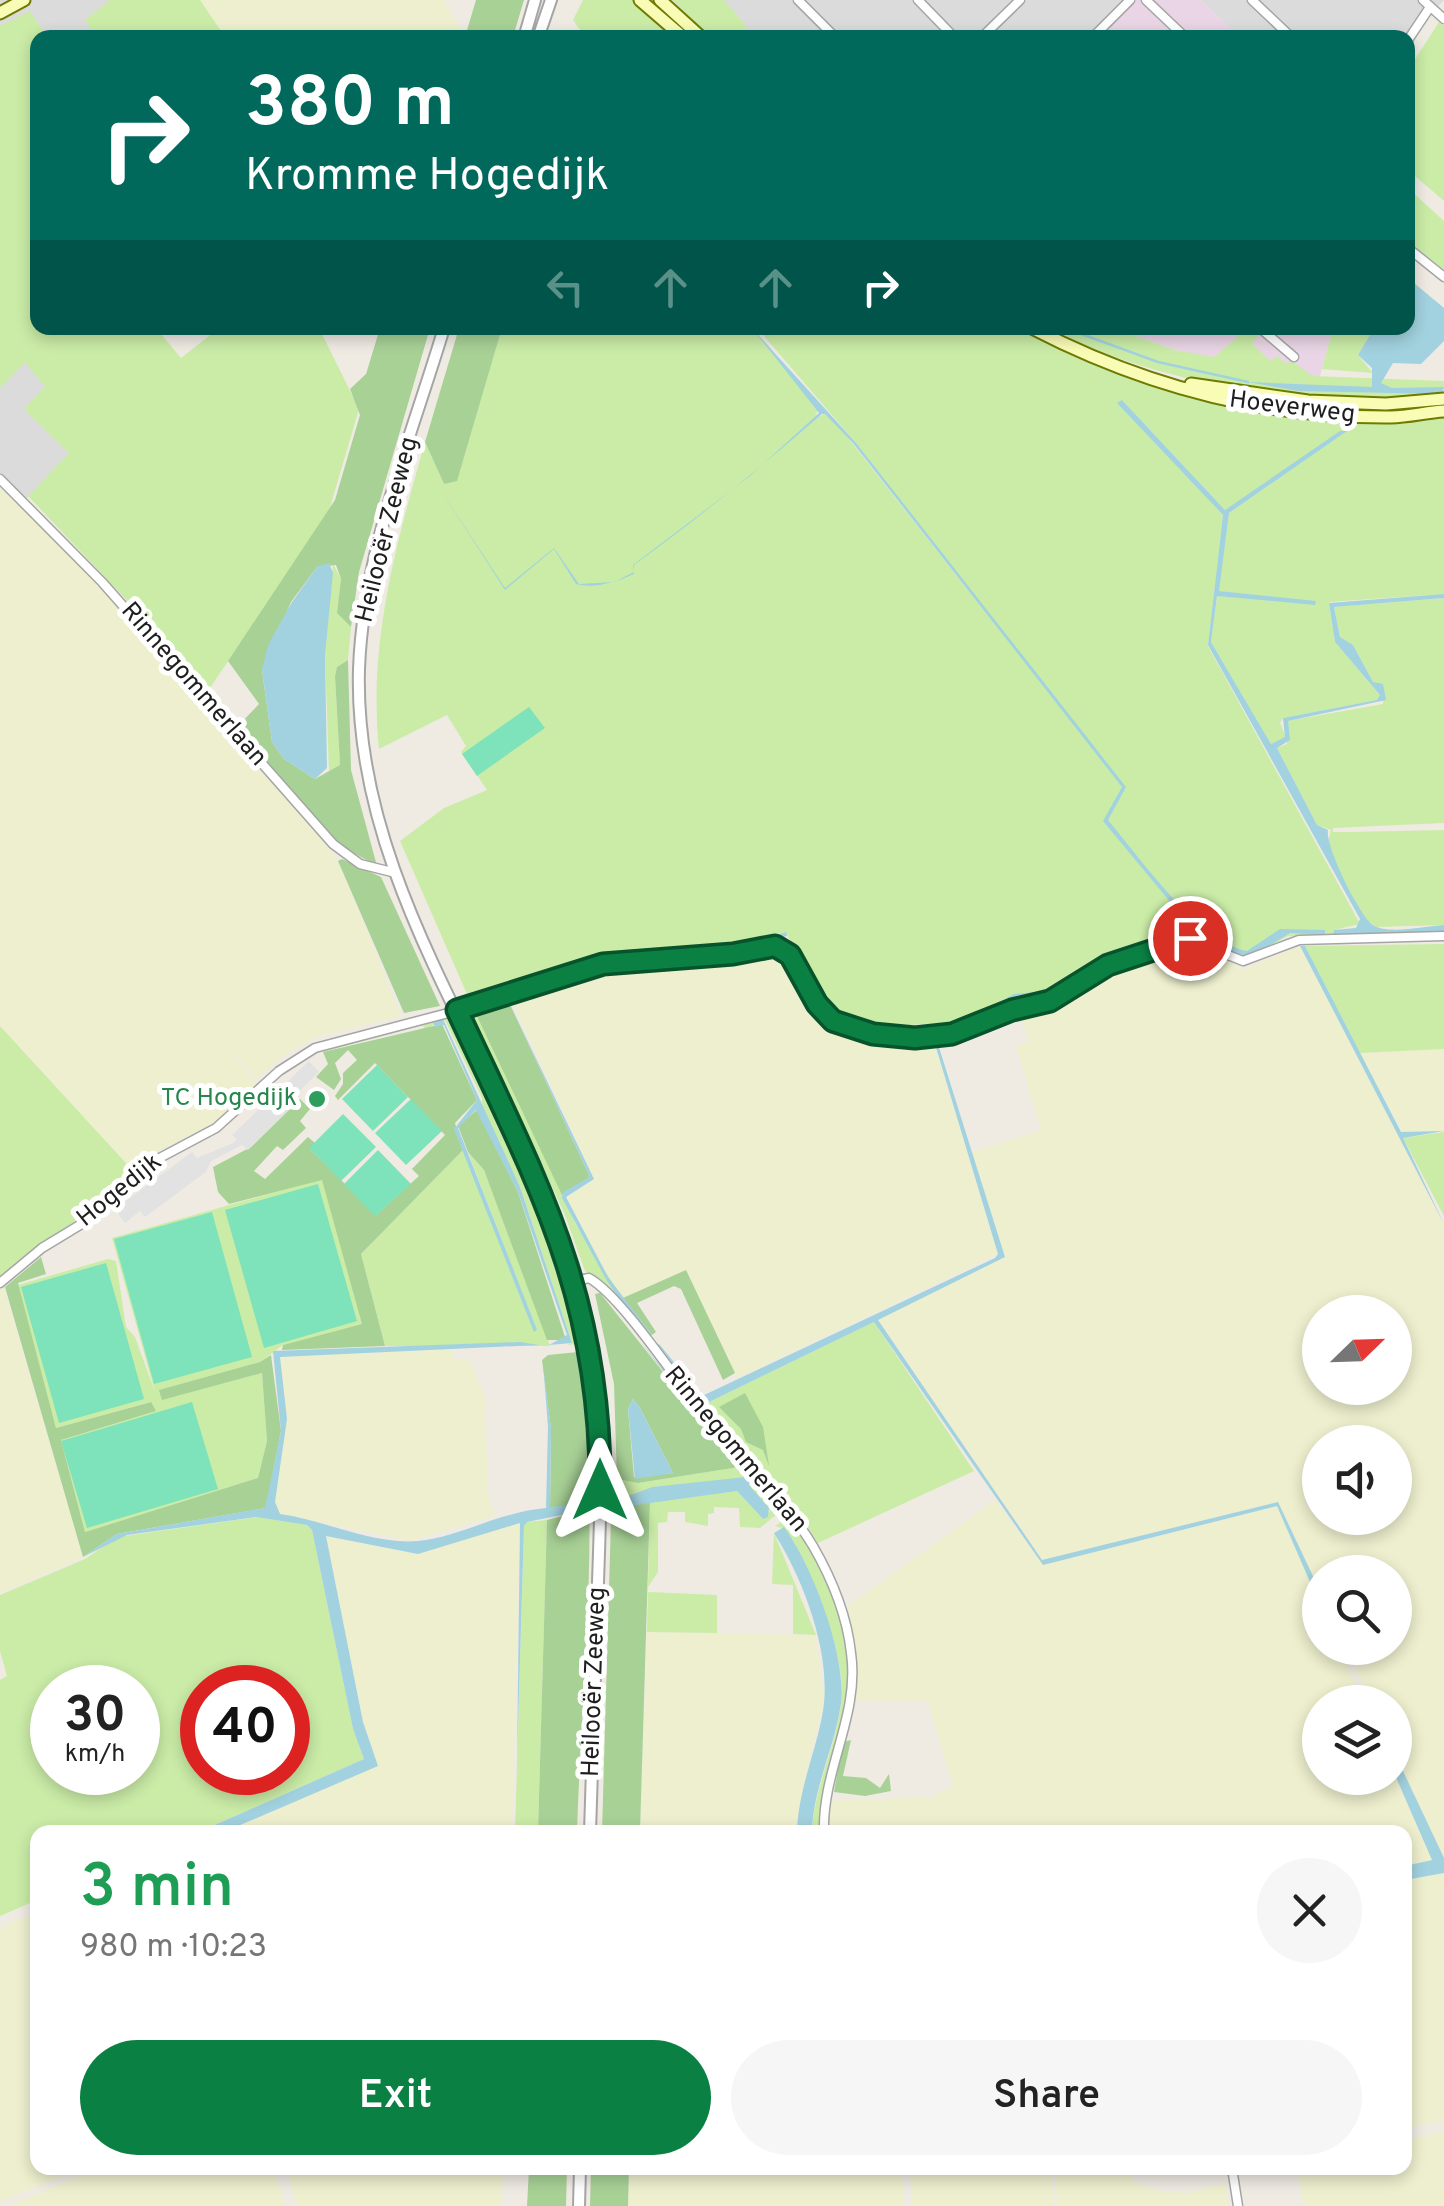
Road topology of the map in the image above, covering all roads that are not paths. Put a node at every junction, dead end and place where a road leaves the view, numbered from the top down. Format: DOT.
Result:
graph roads {
  1 [pos="24,0"];
  2 [pos="535,0"];
  3 [pos="550,0"];
  4 [pos="640,0"];
  5 [pos="660,0"];
  6 [pos="1020,0"];
  7 [pos="1130,0"];
  8 [pos="1146,0"];
  9 [pos="1252,0"];
  10 [pos="804,2"];
  11 [pos="924,2"];
  12 [pos="1427,3"];
  13 [pos="0,13"];
  14 [pos="1444,20"];
  15 [pos="526,30"];
  16 [pos="541,30"];
  17 [pos="675,30"];
  18 [pos="693,30"];
  19 [pos="829,30"];
  20 [pos="948,30"];
  21 [pos="990,30"];
  22 [pos="1100,30"];
  23 [pos="1178,30"];
  24 [pos="1284,30"];
  25 [pos="1413,30"];
  26 [pos="1415,254"];
  27 [pos="1444,277"];
  28 [pos="442,335"];
  29 [pos="1048,335"];
  30 [pos="1268,335"];
  31 [pos="1294,357"];
  32 [pos="1142,375"];
  33 [pos="1444,399"];
  34 [pos="1444,411"];
  35 [pos="0,480"];
  36 [pos="396,873"];
  37 [pos="1444,936"];
  38 [pos="457,1010"];
  39 [pos="575,1281"];
  40 [pos="0,1283"];
  41 [pos="590,1825"];
  42 [pos="824,1825"];
  43 [pos="580,2175"];
  44 [pos="1233,2175"];
  45 [pos="579,2206"];
  46 [pos="1238,2206"];
  1 -- 13 [label="main road"];
  2 -- 15 [label="street"];
  3 -- 16 [label="street"];
  4 -- 17 [label="main road"];
  5 -- 18 [label="main road"];
  6 -- 21 [label="street"];
  7 -- 22 [label="street"];
  8 -- 23 [label="street"];
  9 -- 24 [label="street"];
  10 -- 19 [label="street"];
  11 -- 20 [label="street"];
  12 -- 14 [label="street"];
  12 -- 25 [label="street"];
  26 -- 27 [label="street"];
  28 -- 36 [label="street, Heilooër Zeeweg"];
  29 -- 32 [label="main road, Hoeverweg"];
  30 -- 31 [label="street"];
  32 -- 33 [label="main road, Hoeverweg"];
  32 -- 34 [label="main road, Hoeverweg"];
  35 -- 36 [label="street, Rinnegommerlaan"];
  36 -- 38 [label="street, Heilooër Zeeweg"];
  37 -- 38 [label="street, Hogedijk"];
  38 -- 39 [label="street, Heilooër Zeeweg"];
  38 -- 40 [label="street, Hogedijk"];
  39 -- 41 [label="street, Heilooër Zeeweg"];
  39 -- 42 [label="street, Rinnegommerlaan"];
  43 -- 45 [label="street"];
  44 -- 46 [label="street"];
}
